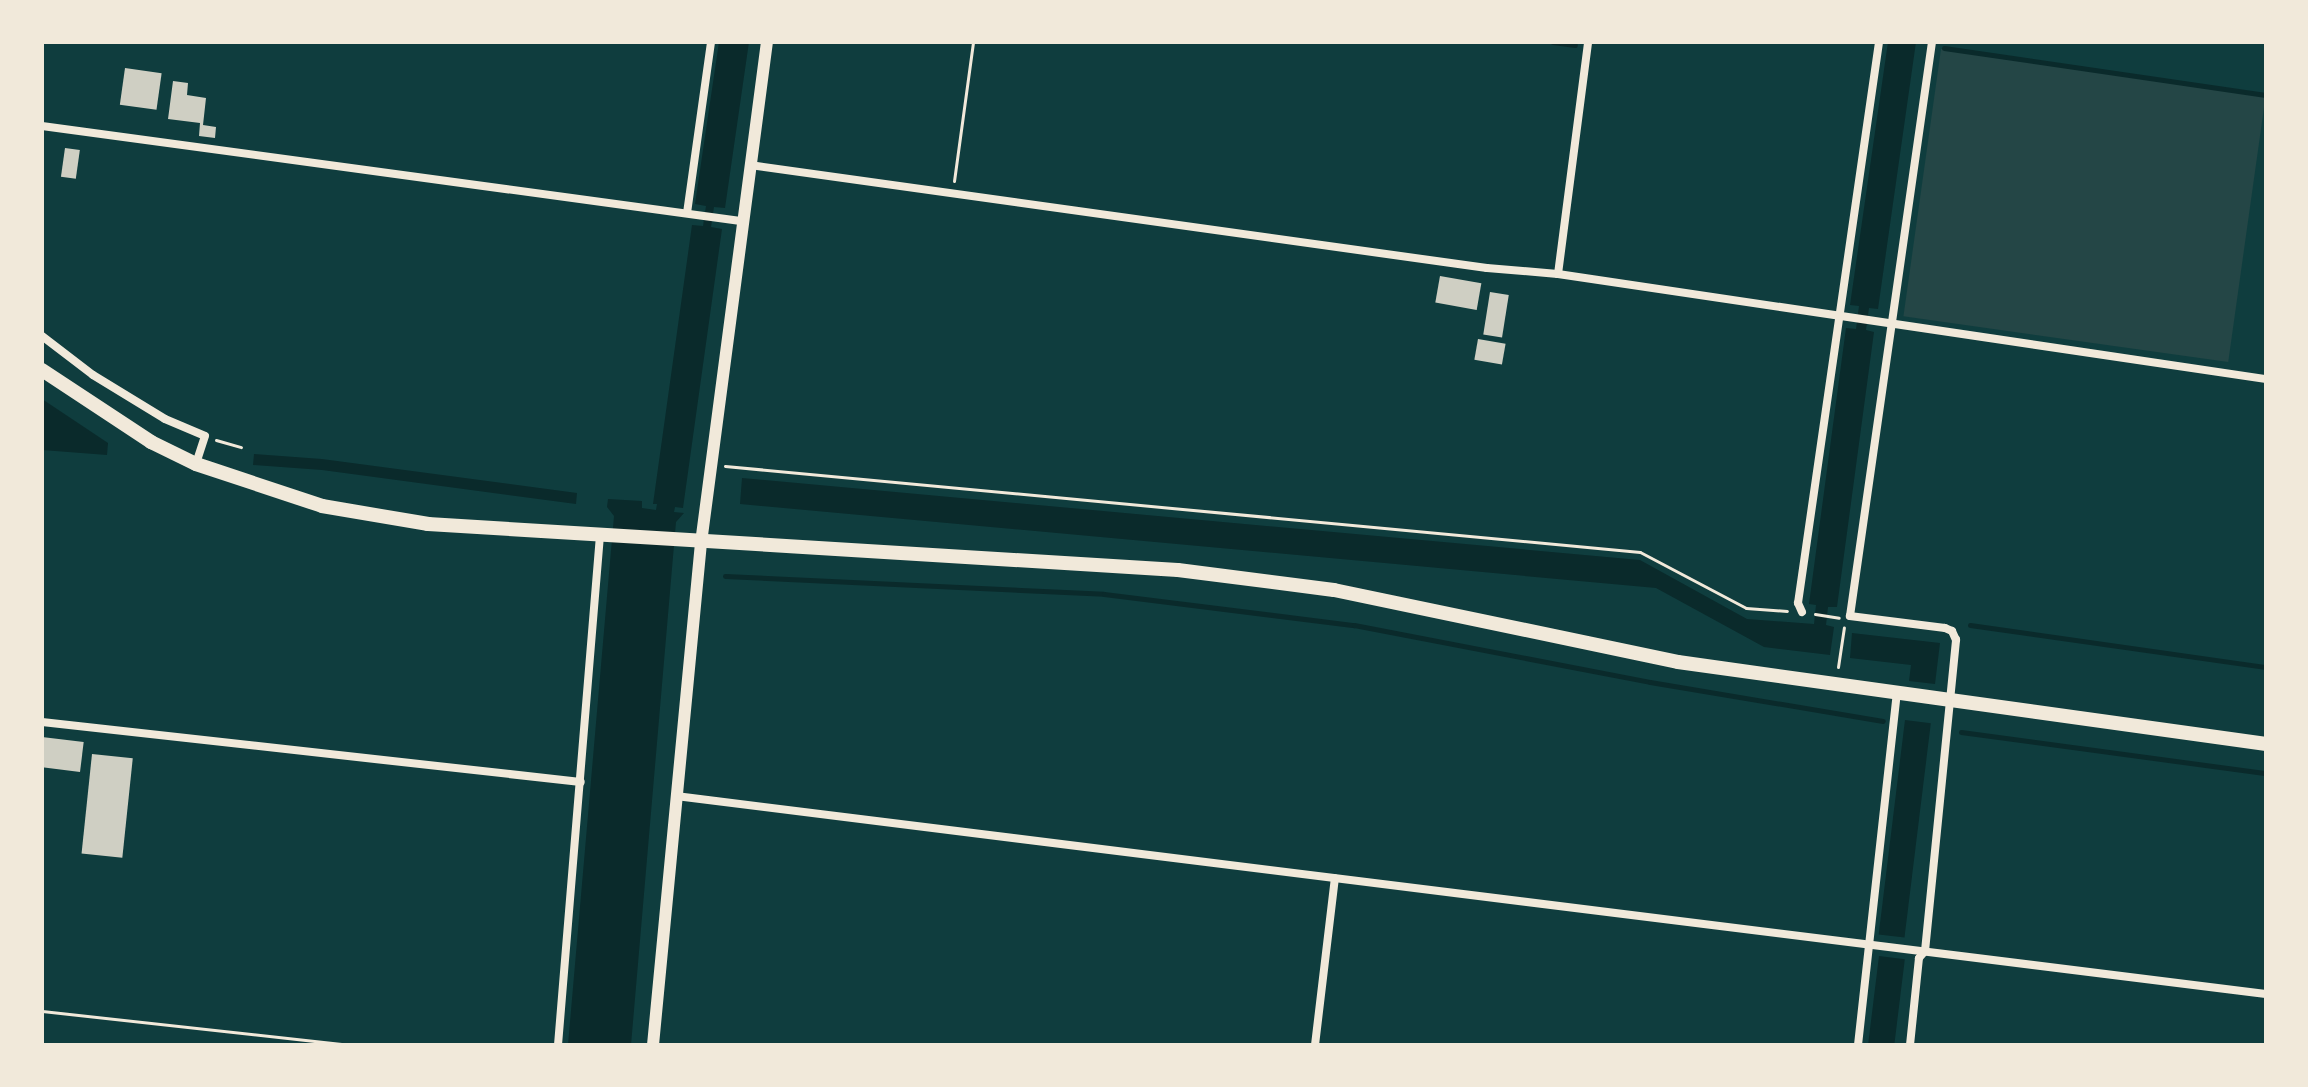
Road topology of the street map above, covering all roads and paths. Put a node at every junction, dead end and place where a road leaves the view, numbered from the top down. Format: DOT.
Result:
graph roads {
  1 [pos="711,42"];
  2 [pos="767,42"];
  3 [pos="973,42"];
  4 [pos="1588,42"];
  5 [pos="1879,42"];
  6 [pos="1932,42"];
  7 [pos="42,126"];
  8 [pos="750,165"];
  9 [pos="952,190"];
  10 [pos="687,213"];
  11 [pos="741,221"];
  12 [pos="1558,274"];
  13 [pos="1840,316"];
  14 [pos="1892,324"];
  15 [pos="42,336"];
  16 [pos="42,370"];
  17 [pos="2266,379"];
  18 [pos="205,436"];
  19 [pos="241,447"];
  20 [pos="196,464"];
  21 [pos="712,464"];
  22 [pos="600,535"];
  23 [pos="701,543"];
  24 [pos="1802,612"];
  25 [pos="1829,616"];
  26 [pos="1845,618"];
  27 [pos="1838,667"];
  28 [pos="1897,694"];
  29 [pos="1951,701"];
  30 [pos="42,722"];
  31 [pos="2266,744"];
  32 [pos="581,782"];
  33 [pos="676,796"];
  34 [pos="1335,878"];
  35 [pos="1869,945"];
  36 [pos="1925,951"];
  37 [pos="2266,994"];
  38 [pos="42,1011"];
  39 [pos="348,1045"];
  40 [pos="558,1045"];
  41 [pos="653,1045"];
  42 [pos="1315,1045"];
  43 [pos="1858,1045"];
  44 [pos="1910,1045"];
  1 -- 10 [label="street"];
  2 -- 8 [label="street"];
  3 -- 9 [label="path"];
  4 -- 12 [label="street"];
  5 -- 13 [label="street"];
  6 -- 14 [label="street"];
  7 -- 10 [label="street"];
  8 -- 11 [label="street"];
  8 -- 12 [label="street"];
  10 -- 11 [label="street"];
  11 -- 21 [label="street"];
  12 -- 13 [label="street"];
  13 -- 14 [label="street"];
  13 -- 24 [label="street"];
  14 -- 17 [label="street"];
  14 -- 29 [label="street"];
  15 -- 18 [label="street"];
  16 -- 20 [label="main road"];
  18 -- 19 [label="path"];
  18 -- 20 [label="street"];
  20 -- 22 [label="main road"];
  21 -- 23 [label="street"];
  21 -- 24 [label="path"];
  22 -- 23 [label="main road"];
  22 -- 32 [label="street"];
  23 -- 28 [label="main road"];
  23 -- 33 [label="street"];
  24 -- 25 [label="path"];
  26 -- 27 [label="path"];
  28 -- 29 [label="main road"];
  28 -- 35 [label="street"];
  29 -- 31 [label="main road"];
  29 -- 36 [label="street"];
  30 -- 32 [label="street"];
  32 -- 40 [label="street"];
  33 -- 34 [label="street"];
  33 -- 41 [label="street"];
  34 -- 35 [label="street"];
  34 -- 42 [label="street"];
  35 -- 36 [label="street"];
  35 -- 43 [label="street"];
  36 -- 37 [label="street"];
  36 -- 44 [label="street"];
  38 -- 39 [label="path"];
}
